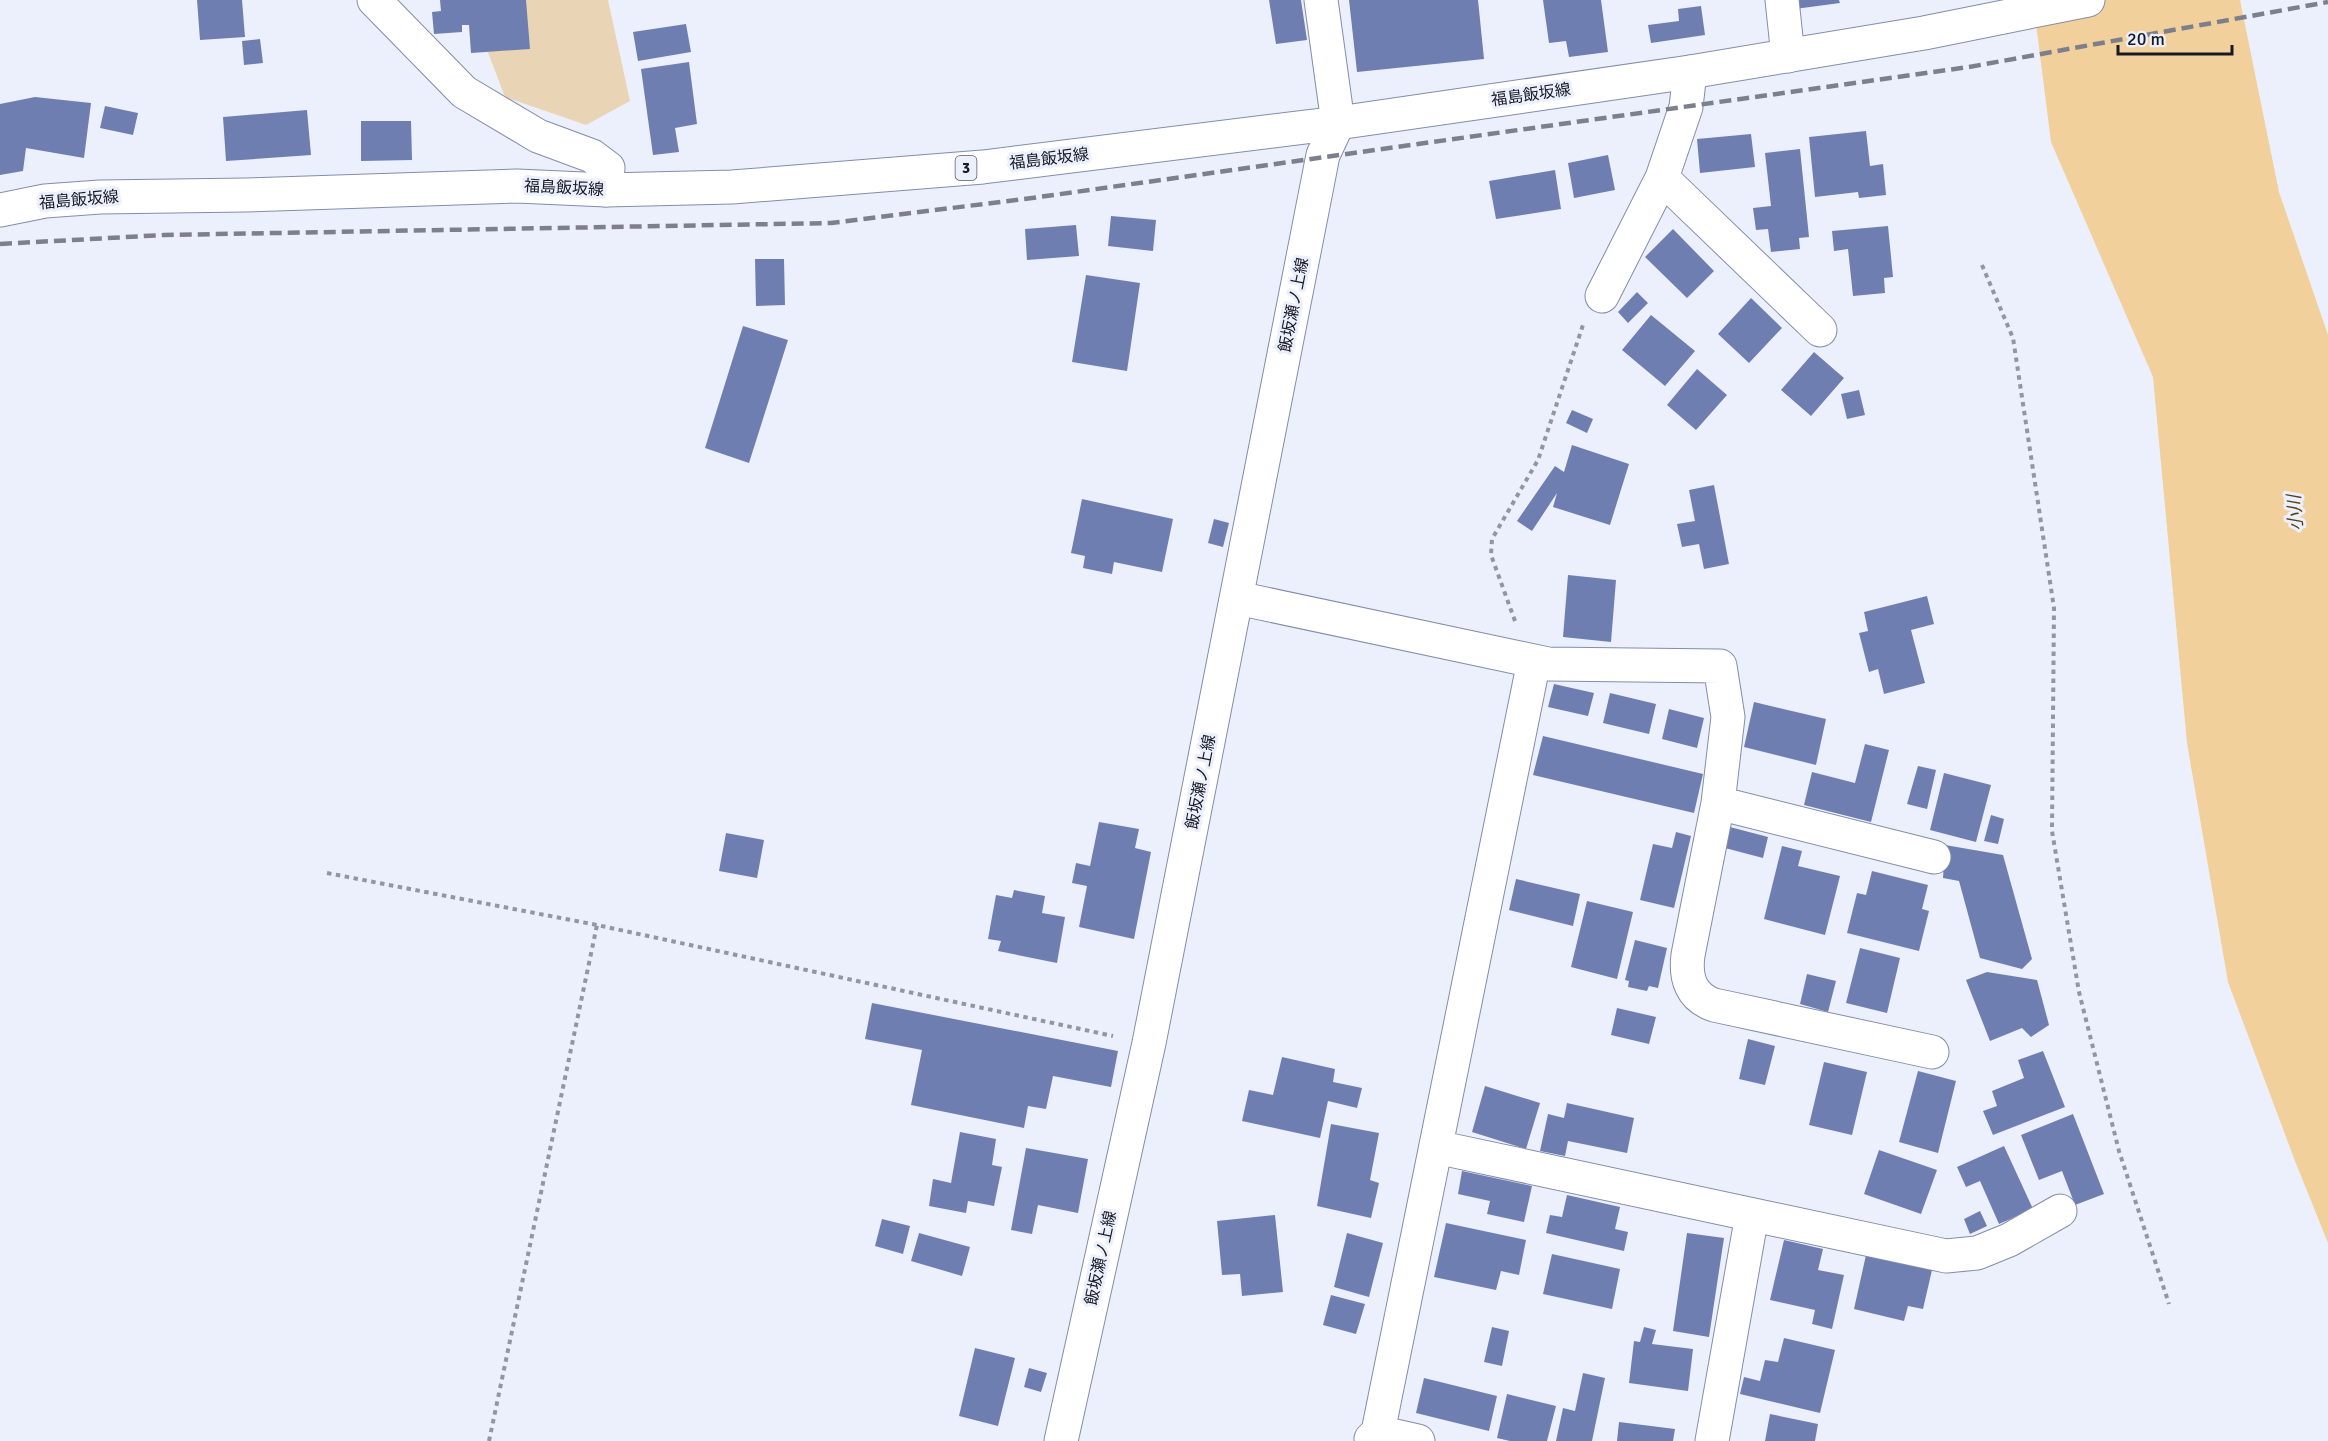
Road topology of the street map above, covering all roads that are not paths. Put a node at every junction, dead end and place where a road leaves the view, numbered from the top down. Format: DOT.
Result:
graph roads {
  1 [pos="374,0"];
  2 [pos="1321,0"];
  3 [pos="1782,0"];
  4 [pos="2088,0"];
  5 [pos="1788,56"];
  6 [pos="1690,72"];
  7 [pos="1338,123"];
  8 [pos="1662,178"];
  9 [pos="606,190"];
  10 [pos="0,210"];
  11 [pos="1602,296"];
  12 [pos="1820,330"];
  13 [pos="1237,598"];
  14 [pos="1529,660"];
  15 [pos="1718,803"];
  16 [pos="1934,857"];
  17 [pos="1932,1052"];
  18 [pos="1436,1147"];
  19 [pos="2060,1211"];
  20 [pos="1752,1215"];
  21 [pos="1060,1441"];
  22 [pos="1418,1441"];
  23 [pos="1712,1441"];
  1 -- 9 [label="street"];
  2 -- 7 [label="street"];
  3 -- 5 [label="street"];
  4 -- 5 [label="street, 福島飯坂線 / 3"];
  5 -- 6 [label="street, 福島飯坂線 / 3"];
  6 -- 7 [label="street, 福島飯坂線 / 3"];
  6 -- 8 [label="street"];
  7 -- 9 [label="street, 福島飯坂線 / 3"];
  7 -- 13 [label="street, 飯坂瀬ノ上線"];
  8 -- 11 [label="street"];
  8 -- 12 [label="street"];
  9 -- 10 [label="street, 福島飯坂線 / 3"];
  13 -- 14 [label="street"];
  13 -- 21 [label="street, 飯坂瀬ノ上線"];
  14 -- 15 [label="street"];
  14 -- 18 [label="street"];
  15 -- 16 [label="street"];
  15 -- 17 [label="street"];
  18 -- 20 [label="street"];
  18 -- 22 [label="street"];
  19 -- 20 [label="street"];
  20 -- 23 [label="street"];
}
